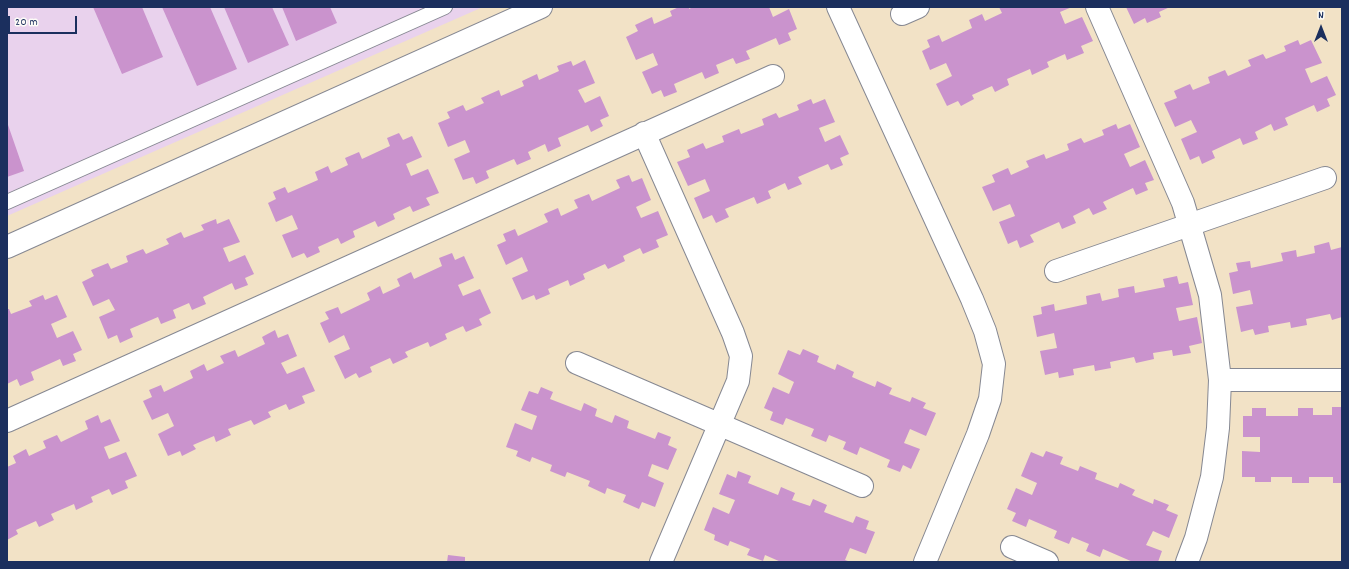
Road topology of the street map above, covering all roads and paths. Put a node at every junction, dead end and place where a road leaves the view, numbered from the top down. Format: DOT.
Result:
graph roads {
  1 [pos="445,7"];
  2 [pos="541,7"];
  3 [pos="838,7"];
  4 [pos="1097,7"];
  5 [pos="773,76"];
  6 [pos="644,133"];
  7 [pos="1325,178"];
  8 [pos="7,202"];
  9 [pos="1190,225"];
  10 [pos="7,247"];
  11 [pos="1056,271"];
  12 [pos="576,363"];
  13 [pos="1220,380"];
  14 [pos="1342,380"];
  15 [pos="7,421"];
  16 [pos="720,425"];
  17 [pos="862,486"];
  18 [pos="1012,547"];
  19 [pos="661,562"];
  20 [pos="925,562"];
  21 [pos="1047,562"];
  22 [pos="1187,562"];
  1 -- 8 [label="lane"];
  2 -- 10 [label="street"];
  3 -- 20 [label="street"];
  4 -- 9 [label="street"];
  5 -- 6 [label="street"];
  6 -- 15 [label="street"];
  6 -- 16 [label="street"];
  7 -- 9 [label="street"];
  9 -- 11 [label="street"];
  9 -- 13 [label="street"];
  12 -- 16 [label="street"];
  13 -- 14 [label="street"];
  13 -- 22 [label="street"];
  16 -- 17 [label="street"];
  16 -- 19 [label="street"];
  18 -- 21 [label="street"];
}
